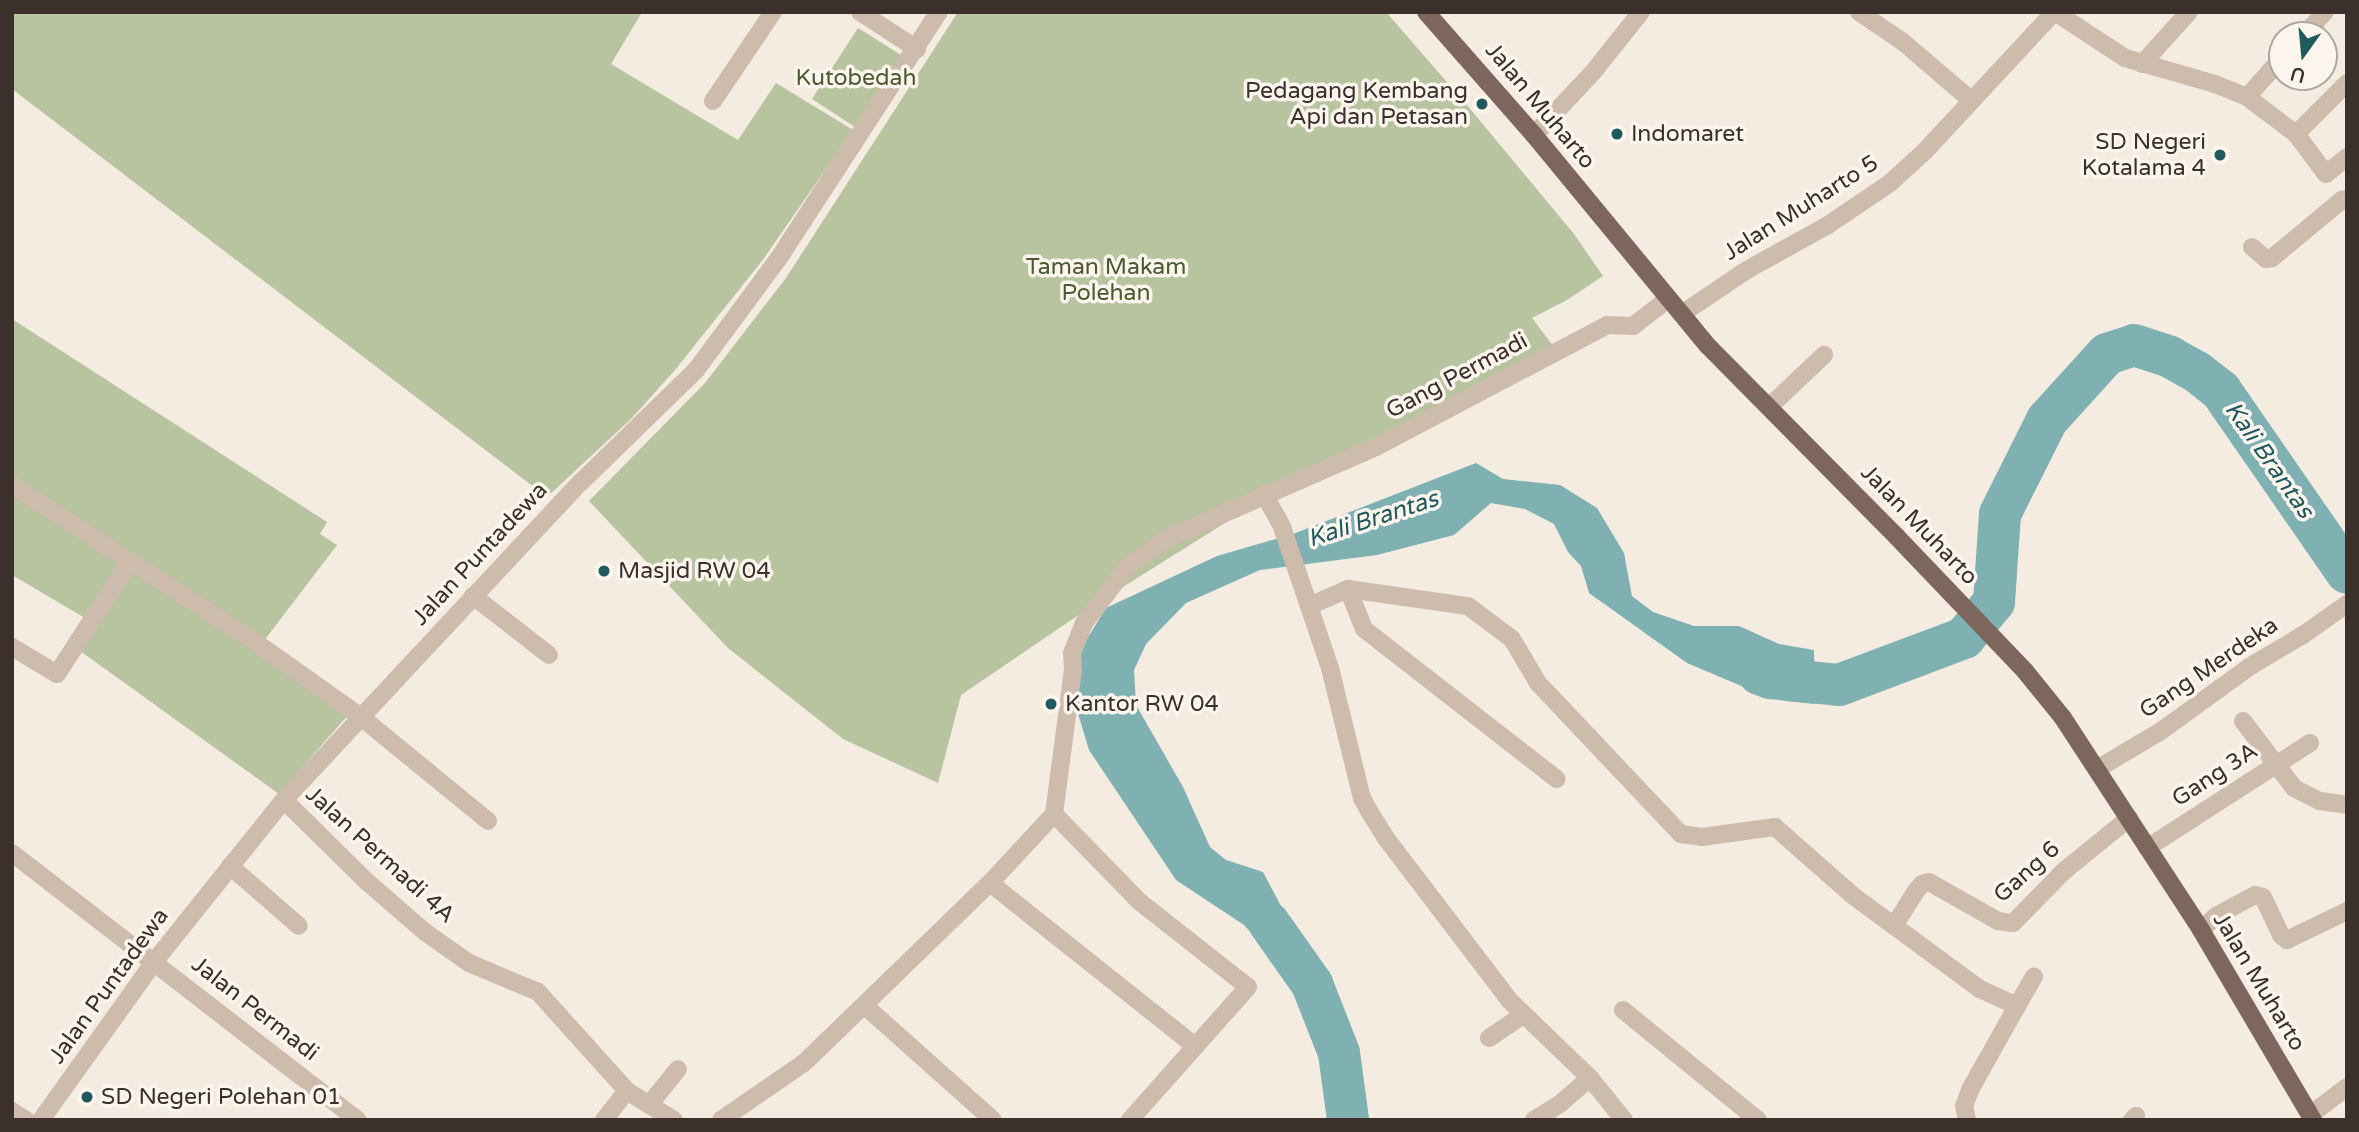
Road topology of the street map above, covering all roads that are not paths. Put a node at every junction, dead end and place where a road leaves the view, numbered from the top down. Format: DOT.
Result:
graph roads {
  1 [pos="773,12"];
  2 [pos="860,12"];
  3 [pos="939,12"];
  4 [pos="1426,12"];
  5 [pos="1641,12"];
  6 [pos="1858,12"];
  7 [pos="2054,12"];
  8 [pos="2189,12"];
  9 [pos="917,49"];
  10 [pos="2142,64"];
  11 [pos="2268,73"];
  12 [pos="2347,83"];
  13 [pos="2246,97"];
  14 [pos="1971,100"];
  15 [pos="713,101"];
  16 [pos="2295,134"];
  17 [pos="1534,135"];
  18 [pos="2347,157"];
  19 [pos="2326,174"];
  20 [pos="2345,202"];
  21 [pos="2252,247"];
  22 [pos="1668,299"];
  23 [pos="1682,313"];
  24 [pos="1824,355"];
  25 [pos="1769,407"];
  26 [pos="12,485"];
  27 [pos="1264,494"];
  28 [pos="130,561"];
  29 [pos="1348,589"];
  30 [pos="473,596"];
  31 [pos="1309,606"];
  32 [pos="2340,609"];
  33 [pos="12,647"];
  34 [pos="549,655"];
  35 [pos="361,717"];
  36 [pos="2243,721"];
  37 [pos="2309,743"];
  38 [pos="2277,764"];
  39 [pos="2096,769"];
  40 [pos="1557,779"];
  41 [pos="284,800"];
  42 [pos="2347,805"];
  43 [pos="1054,814"];
  44 [pos="2129,818"];
  45 [pos="488,821"];
  46 [pos="2147,848"];
  47 [pos="12,853"];
  48 [pos="230,866"];
  49 [pos="990,883"];
  50 [pos="2347,911"];
  51 [pos="299,926"];
  52 [pos="1894,926"];
  53 [pos="2201,930"];
  54 [pos="155,962"];
  55 [pos="2034,977"];
  56 [pos="865,1006"];
  57 [pos="2017,1006"];
  58 [pos="1623,1010"];
  59 [pos="1522,1016"];
  60 [pos="1489,1038"];
  61 [pos="1195,1046"];
  62 [pos="678,1069"];
  63 [pos="1590,1078"];
  64 [pos="2347,1087"];
  65 [pos="627,1091"];
  66 [pos="649,1105"];
  67 [pos="12,1111"];
  68 [pos="338,1114"];
  69 [pos="2311,1118"];
  70 [pos="26,1120"];
  71 [pos="41,1120"];
  72 [pos="358,1120"];
  73 [pos="604,1120"];
  74 [pos="674,1120"];
  75 [pos="721,1120"];
  76 [pos="993,1120"];
  77 [pos="1130,1120"];
  78 [pos="1534,1120"];
  79 [pos="1625,1120"];
  80 [pos="1758,1120"];
  81 [pos="1967,1120"];
  1 -- 15 [label="street"];
  2 -- 9 [label="street"];
  3 -- 9 [label="street, Jalan Puntadewa"];
  4 -- 17 [label="main road, Jalan Muharto"];
  5 -- 17 [label="street"];
  6 -- 14 [label="street"];
  7 -- 10 [label="street"];
  7 -- 14 [label="street, Jalan Muharto 5"];
  8 -- 10 [label="street"];
  9 -- 30 [label="street, Jalan Puntadewa"];
  10 -- 13 [label="street"];
  11 -- 13 [label="street"];
  12 -- 16 [label="street"];
  13 -- 16 [label="street"];
  14 -- 23 [label="street, Jalan Muharto 5"];
  16 -- 19 [label="street"];
  17 -- 22 [label="main road, Jalan Muharto"];
  18 -- 19 [label="street"];
  19 -- 20 [label="street"];
  20 -- 21 [label="street"];
  22 -- 23 [label="main road, Jalan Muharto"];
  22 -- 27 [label="street, Gang Permadi"];
  23 -- 25 [label="main road, Jalan Muharto"];
  24 -- 25 [label="street"];
  25 -- 39 [label="main road, Jalan Muharto"];
  26 -- 28 [label="street"];
  27 -- 31 [label="street"];
  27 -- 43 [label="street, Gang Permadi"];
  28 -- 33 [label="street"];
  28 -- 35 [label="street"];
  29 -- 31 [label="street"];
  29 -- 40 [label="street"];
  29 -- 52 [label="street"];
  30 -- 34 [label="street"];
  30 -- 35 [label="street, Jalan Puntadewa"];
  31 -- 59 [label="street"];
  32 -- 39 [label="street, Gang Merdeka"];
  35 -- 41 [label="street, Jalan Puntadewa"];
  35 -- 45 [label="street"];
  36 -- 38 [label="street"];
  37 -- 38 [label="street, Gang 3A"];
  38 -- 42 [label="street"];
  38 -- 46 [label="street, Gang 3A"];
  39 -- 44 [label="main road, Jalan Muharto"];
  41 -- 48 [label="street, Jalan Puntadewa"];
  41 -- 65 [label="street, Jalan Permadi 4A"];
  43 -- 49 [label="street"];
  43 -- 61 [label="street"];
  44 -- 46 [label="main road, Jalan Muharto"];
  44 -- 52 [label="street, Gang 6"];
  46 -- 53 [label="main road, Jalan Muharto"];
  47 -- 54 [label="street, Jalan Permadi"];
  48 -- 51 [label="street"];
  48 -- 54 [label="street, Jalan Puntadewa"];
  49 -- 56 [label="street"];
  49 -- 61 [label="street"];
  50 -- 53 [label="street"];
  52 -- 57 [label="street"];
  53 -- 69 [label="main road, Jalan Muharto"];
  54 -- 68 [label="street, Jalan Permadi"];
  54 -- 71 [label="street, Jalan Puntadewa"];
  55 -- 57 [label="street"];
  56 -- 75 [label="street"];
  56 -- 76 [label="street"];
  57 -- 81 [label="street"];
  58 -- 80 [label="street"];
  59 -- 60 [label="street"];
  59 -- 63 [label="street"];
  61 -- 77 [label="street"];
  62 -- 66 [label="street"];
  63 -- 78 [label="street"];
  63 -- 79 [label="street"];
  64 -- 69 [label="street"];
  65 -- 66 [label="street, Jalan Permadi 4A"];
  65 -- 73 [label="street"];
  66 -- 74 [label="street, Jalan Permadi 4A"];
  67 -- 70 [label="street"];
  68 -- 72 [label="street, Jalan Permadi"];
}
